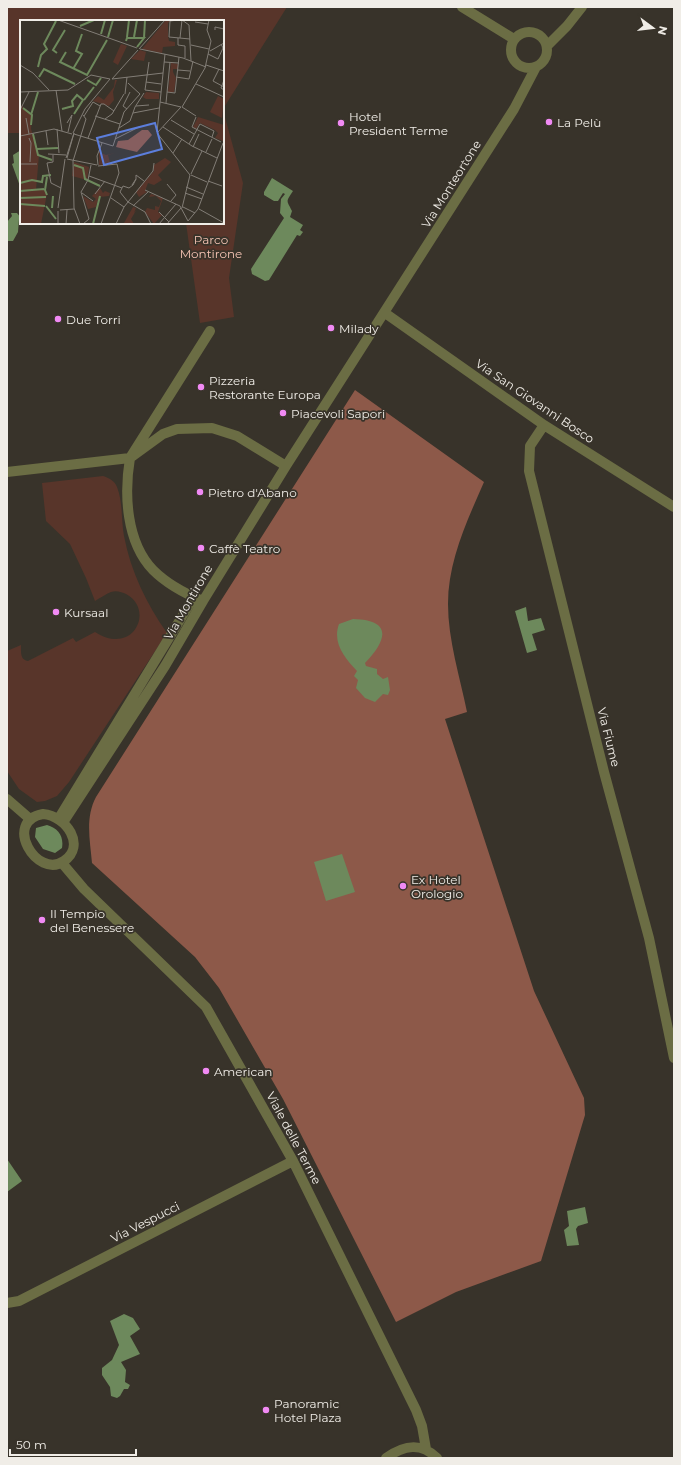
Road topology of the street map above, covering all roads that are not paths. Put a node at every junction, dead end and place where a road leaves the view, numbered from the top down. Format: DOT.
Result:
graph roads {
  1 [pos="462,7"];
  2 [pos="582,7"];
  3 [pos="514,39"];
  4 [pos="547,46"];
  5 [pos="536,67"];
  6 [pos="385,313"];
  7 [pos="210,331"];
  8 [pos="544,425"];
  9 [pos="130,458"];
  10 [pos="286,466"];
  11 [pos="7,472"];
  12 [pos="674,507"];
  13 [pos="198,599"];
  14 [pos="7,799"];
  15 [pos="30,819"];
  16 [pos="61,820"];
  17 [pos="62,863"];
  18 [pos="674,1058"];
  19 [pos="293,1161"];
  20 [pos="7,1304"];
  21 [pos="426,1449"];
  22 [pos="386,1458"];
  23 [pos="438,1458"];
  1 -- 3 [label="street"];
  2 -- 4 [label="street, Via Monteortone"];
  3 -- 4 [label="street"];
  3 -- 5 [label="street"];
  4 -- 5 [label="street, Via Monteortone"];
  5 -- 6 [label="street, Via Monteortone"];
  6 -- 8 [label="street, Via San Giovanni Bosco"];
  6 -- 10 [label="street, Via Montirone"];
  7 -- 9 [label="street"];
  8 -- 12 [label="street, Via San Giovanni Bosco"];
  8 -- 18 [label="street, Via Fiume"];
  9 -- 10 [label="street"];
  9 -- 11 [label="street"];
  9 -- 13 [label="street"];
  10 -- 13 [label="street, Via Montirone"];
  13 -- 16 [label="street, Via Montirone"];
  14 -- 15 [label="street"];
  15 -- 16 [label="street"];
  15 -- 17 [label="street"];
  16 -- 17 [label="street"];
  17 -- 19 [label="street, Viale delle Terme"];
  19 -- 20 [label="street, Via Vespucci"];
  19 -- 21 [label="street, Viale delle Terme"];
  21 -- 22 [label="street"];
  21 -- 23 [label="street"];
}
